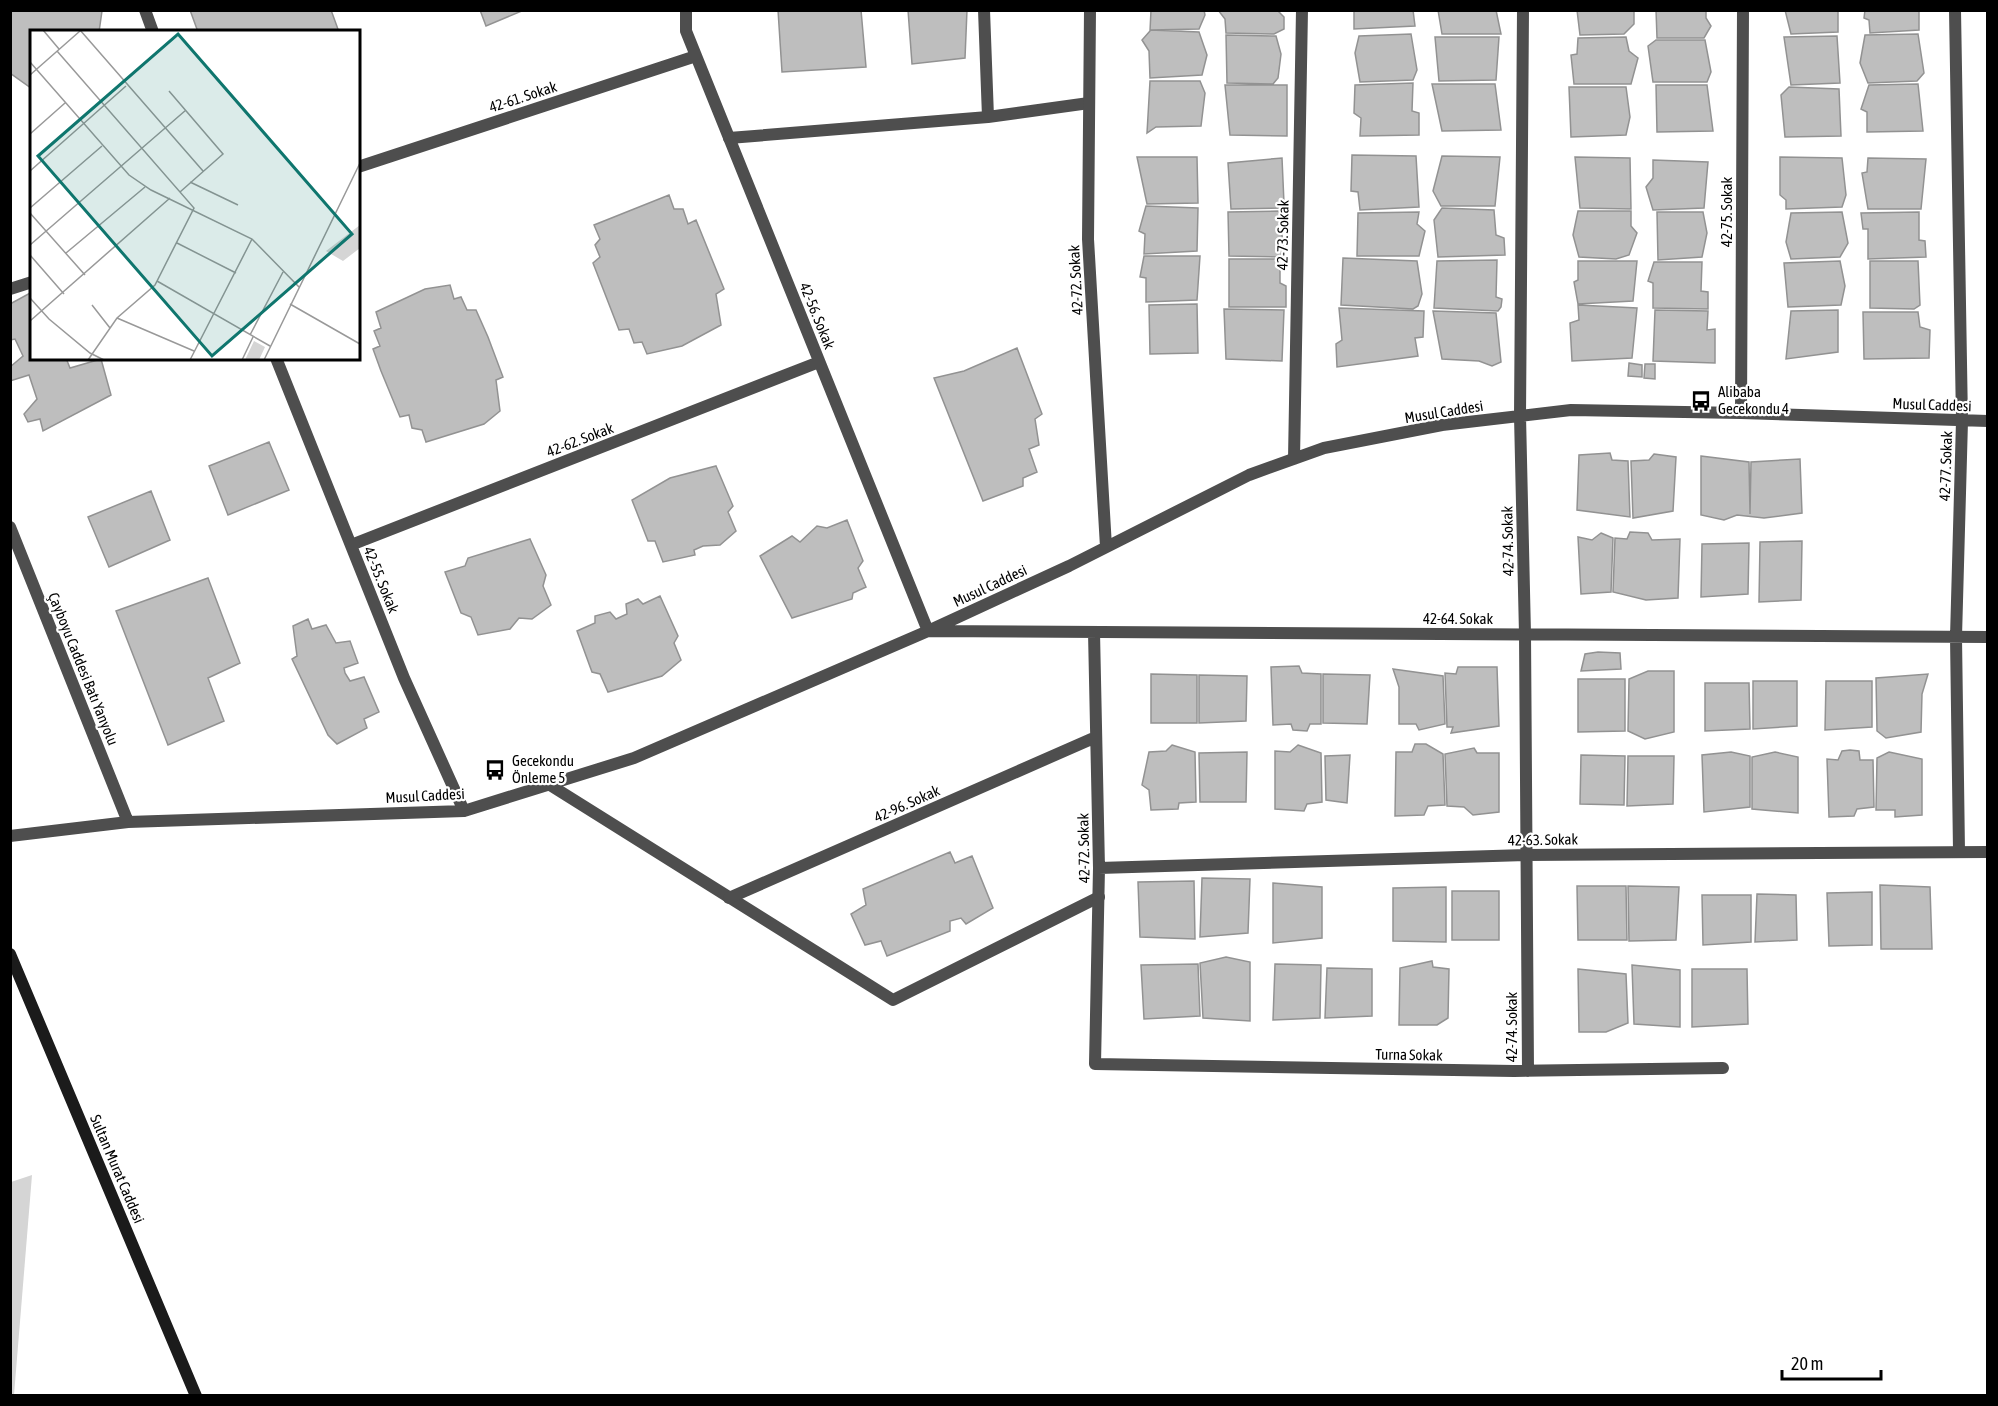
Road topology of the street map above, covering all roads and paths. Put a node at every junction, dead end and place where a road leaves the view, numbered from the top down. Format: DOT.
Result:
graph roads {
  1 [pos="145,10"];
  2 [pos="686,10"];
  3 [pos="984,10"];
  4 [pos="1090,10"];
  5 [pos="1302,10"];
  6 [pos="1523,10"];
  7 [pos="1743,10"];
  8 [pos="1955,10"];
  9 [pos="152,30"];
  10 [pos="696,56"];
  11 [pos="1089,103"];
  12 [pos="988,117"];
  13 [pos="729,138"];
  14 [pos="360,166"];
  15 [pos="30,283"];
  16 [pos="10,289"];
  17 [pos="277,360"];
  18 [pos="819,362"];
  19 [pos="1741,413"];
  20 [pos="1520,416"];
  21 [pos="1962,421"];
  22 [pos="1988,421"];
  23 [pos="1294,459"];
  24 [pos="10,527"];
  25 [pos="351,545"];
  26 [pos="1106,547"];
  27 [pos="928,631"];
  28 [pos="1094,632"];
  29 [pos="1525,634"];
  30 [pos="1956,637"];
  31 [pos="1988,637"];
  32 [pos="1096,737"];
  33 [pos="549,785"];
  34 [pos="464,811"];
  35 [pos="128,822"];
  36 [pos="10,836"];
  37 [pos="1959,851"];
  38 [pos="1988,852"];
  39 [pos="1526,855"];
  40 [pos="1100,868"];
  41 [pos="1100,897"];
  42 [pos="729,898"];
  43 [pos="10,954"];
  44 [pos="1095,1064"];
  45 [pos="1723,1068"];
  46 [pos="1528,1071"];
  47 [pos="196,1395"];
  1 -- 9 [label="street"];
  2 -- 10 [label="street, 42-56. Sokak"];
  3 -- 12 [label="street"];
  4 -- 11 [label="street, 42-72. Sokak"];
  5 -- 23 [label="street, 42-73. Sokak"];
  6 -- 20 [label="street, 42-74. Sokak"];
  7 -- 19 [label="street, 42-75. Sokak"];
  8 -- 21 [label="street, 42-77. Sokak"];
  10 -- 13 [label="street, 42-56. Sokak"];
  10 -- 14 [label="street, 42-61. Sokak"];
  11 -- 12 [label="street"];
  11 -- 26 [label="street, 42-72. Sokak"];
  12 -- 13 [label="street"];
  13 -- 18 [label="street, 42-56. Sokak"];
  15 -- 16 [label="street"];
  17 -- 25 [label="street, 42-55. Sokak"];
  18 -- 25 [label="street, 42-62. Sokak"];
  18 -- 27 [label="street, 42-56. Sokak"];
  19 -- 20 [label="street, Musul Caddesi"];
  19 -- 21 [label="street, Musul Caddesi"];
  20 -- 23 [label="street, Musul Caddesi"];
  20 -- 29 [label="street, 42-74. Sokak"];
  21 -- 22 [label="street, Musul Caddesi"];
  21 -- 30 [label="street, 42-77. Sokak"];
  23 -- 26 [label="street, Musul Caddesi"];
  24 -- 35 [label="street, Çayboyu Caddesi Batı Yanyolu"];
  25 -- 34 [label="street, 42-55. Sokak"];
  26 -- 27 [label="street, Musul Caddesi"];
  27 -- 28 [label="street, 42-64. Sokak"];
  27 -- 33 [label="street, Musul Caddesi"];
  28 -- 29 [label="street, 42-64. Sokak"];
  28 -- 32 [label="street, 42-72. Sokak"];
  29 -- 30 [label="street, 42-64. Sokak"];
  29 -- 39 [label="street, 42-74. Sokak"];
  30 -- 31 [label="street, 42-64. Sokak"];
  30 -- 37 [label="street, 42-77. Sokak"];
  32 -- 40 [label="street, 42-72. Sokak"];
  32 -- 42 [label="street, 42-96. Sokak"];
  33 -- 34 [label="street, Musul Caddesi"];
  33 -- 42 [label="street"];
  34 -- 35 [label="street, Musul Caddesi"];
  35 -- 36 [label="street, Musul Caddesi"];
  37 -- 38 [label="street, 42-63. Sokak"];
  37 -- 39 [label="street, 42-63. Sokak"];
  39 -- 40 [label="street, 42-63. Sokak"];
  39 -- 46 [label="street, 42-74. Sokak"];
  40 -- 41 [label="street, 42-72. Sokak"];
  41 -- 42 [label="street"];
  41 -- 44 [label="street, 42-72. Sokak"];
  43 -- 47 [label="street, Sultan Murat Caddesi"];
  44 -- 46 [label="street, Turna Sokak"];
  45 -- 46 [label="street, Turna Sokak"];
}
